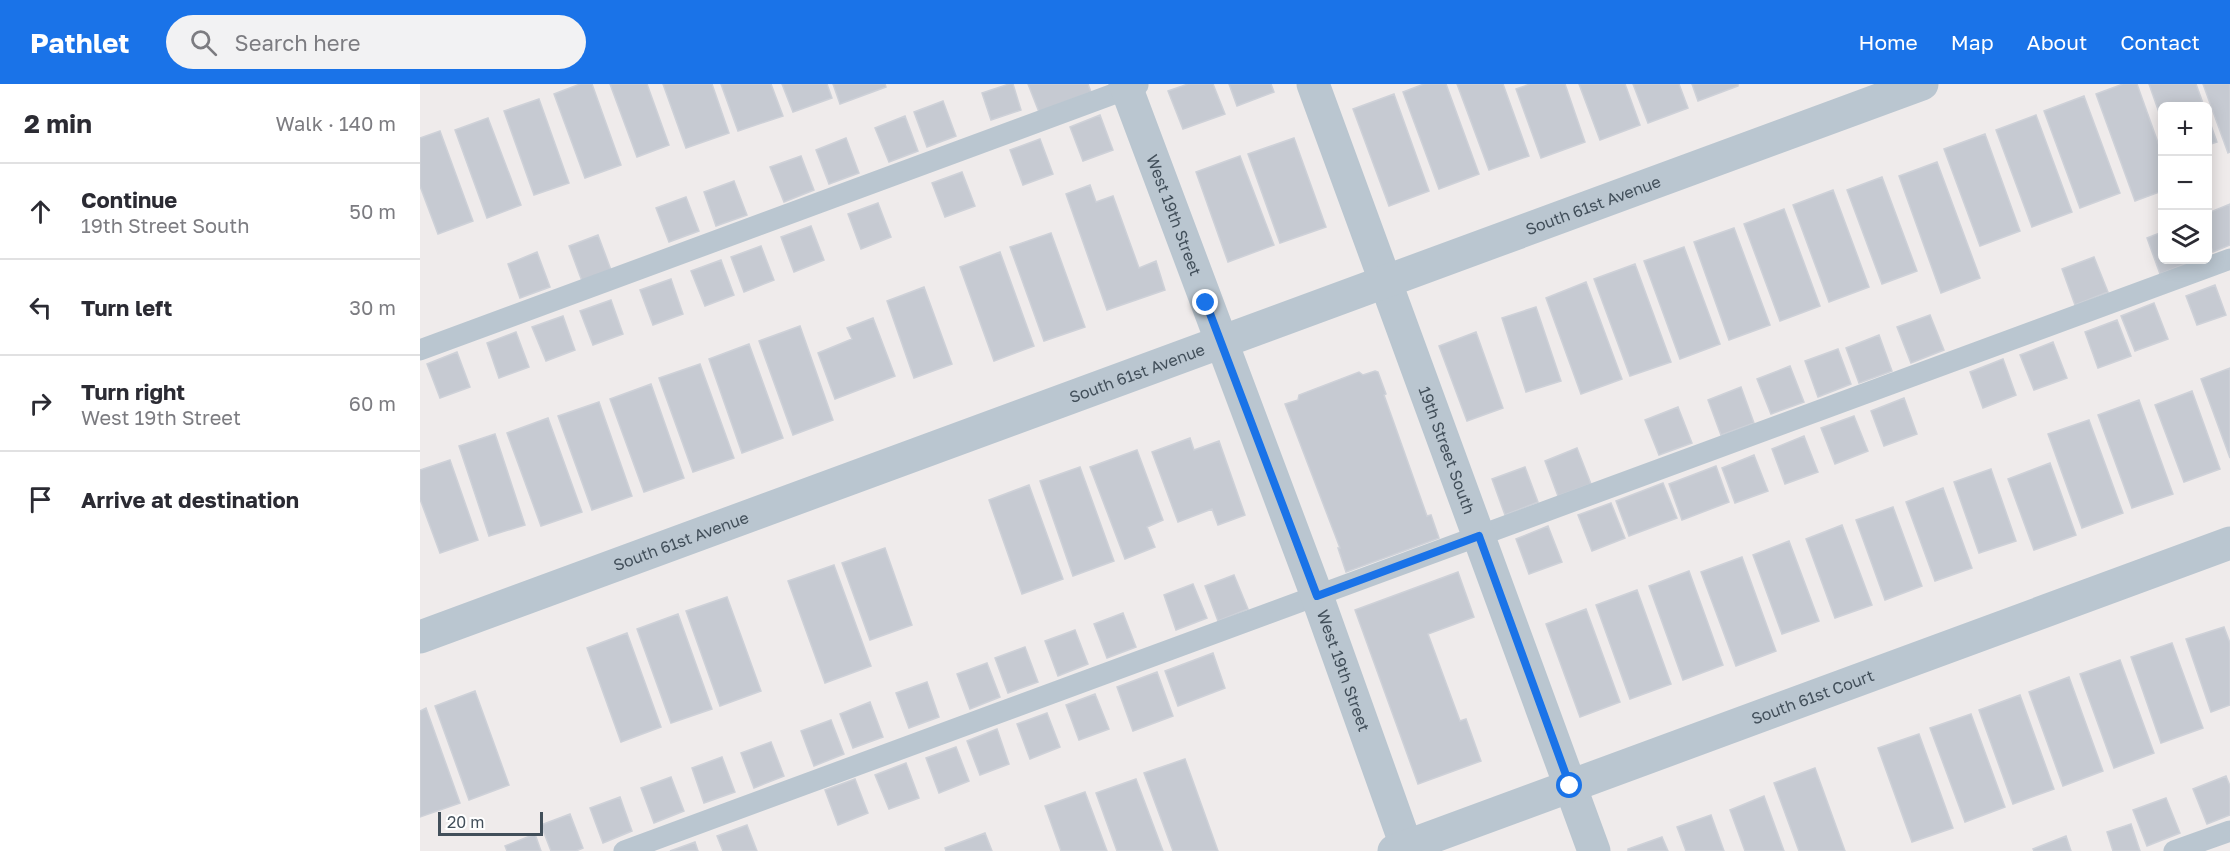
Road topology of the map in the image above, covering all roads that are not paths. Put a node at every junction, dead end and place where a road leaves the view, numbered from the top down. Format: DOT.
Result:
graph roads {
  1 [pos="1313,84"];
  2 [pos="1922,84"];
  3 [pos="1131,86"];
  4 [pos="2230,259"];
  5 [pos="1385,282"];
  6 [pos="1221,342"];
  7 [pos="420,350"];
  8 [pos="1479,536"];
  9 [pos="2230,543"];
  10 [pos="1317,596"];
  11 [pos="420,637"];
  12 [pos="1570,786"];
  13 [pos="2230,831"];
  14 [pos="1403,849"];
  15 [pos="624,851"];
  16 [pos="1594,851"];
  17 [pos="2174,851"];
  1 -- 5 [label="street, 19th Street South"];
  2 -- 5 [label="street, South 61st Avenue"];
  3 -- 6 [label="street, West 19th Street"];
  3 -- 7 [label="lane"];
  4 -- 8 [label="lane"];
  5 -- 6 [label="street, South 61st Avenue"];
  5 -- 8 [label="street, 19th Street South"];
  6 -- 10 [label="street, West 19th Street"];
  6 -- 11 [label="street, South 61st Avenue"];
  8 -- 10 [label="lane"];
  8 -- 12 [label="street, 19th Street South"];
  9 -- 12 [label="street, South 61st Court"];
  10 -- 14 [label="street, West 19th Street"];
  10 -- 15 [label="lane"];
  12 -- 14 [label="street, South 61st Court"];
  12 -- 16 [label="street, 19th Street South"];
  13 -- 17 [label="lane"];
}
